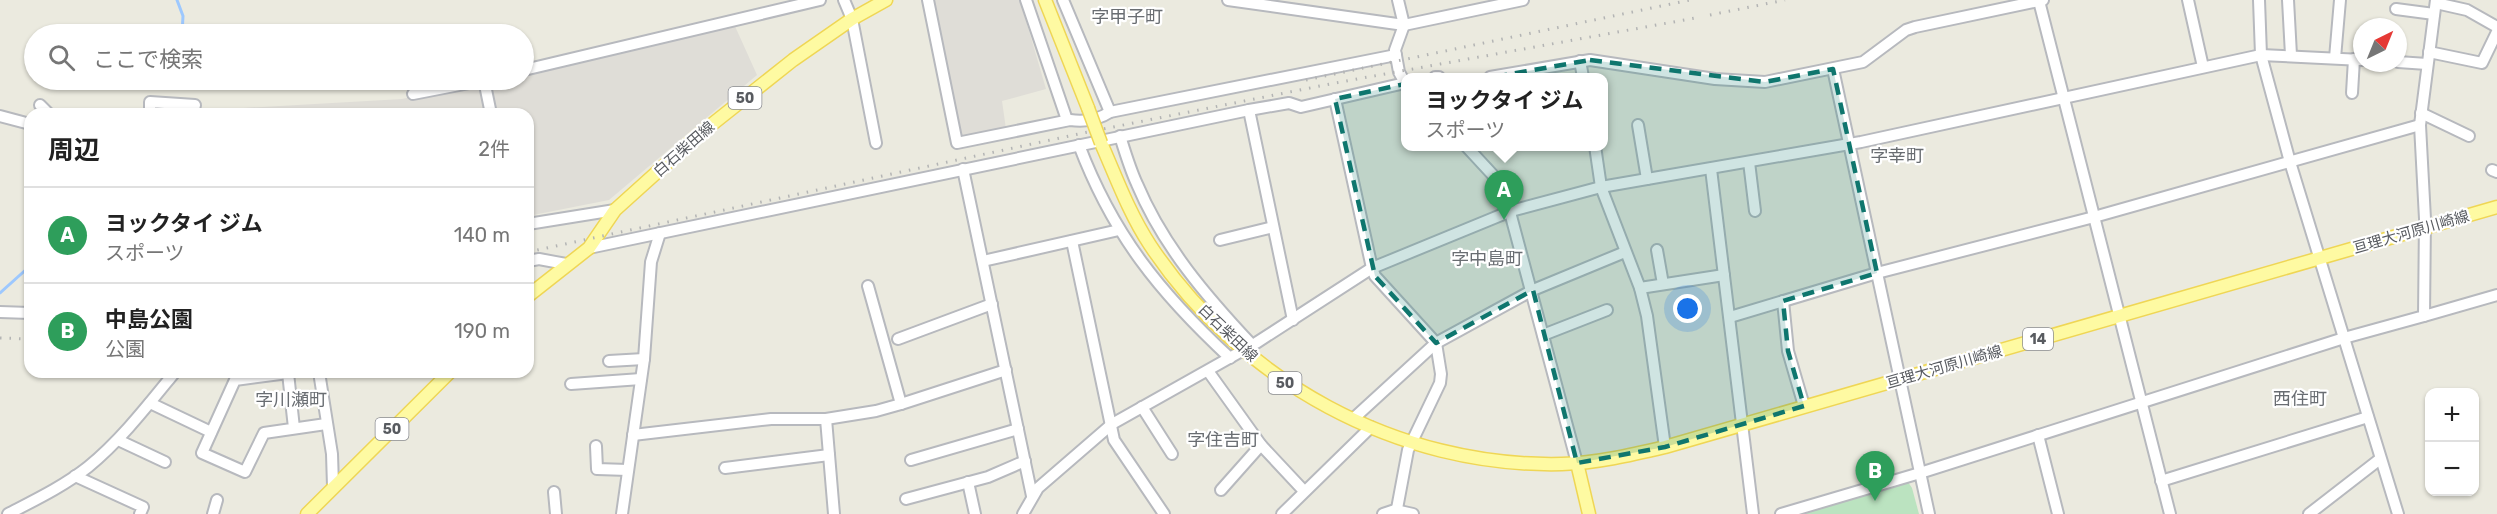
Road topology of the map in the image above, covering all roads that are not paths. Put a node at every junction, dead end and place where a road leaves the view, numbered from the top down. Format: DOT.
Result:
graph roads {
  1 [pos="819,0"];
  2 [pos="844,0"];
  3 [pos="886,0"];
  4 [pos="928,0"];
  5 [pos="1026,0"];
  6 [pos="1046,0"];
  7 [pos="1063,0"];
  8 [pos="1228,0"];
  9 [pos="1398,0"];
  10 [pos="1523,0"];
  11 [pos="2188,0"];
  12 [pos="2259,0"];
  13 [pos="2288,0"];
  14 [pos="2340,0"];
  15 [pos="2041,1"];
  16 [pos="1292,5"];
  17 [pos="2435,6"];
  18 [pos="2396,9"];
  19 [pos="852,19"];
  20 [pos="1404,25"];
  21 [pos="2497,27"];
  22 [pos="2497,32"];
  23 [pos="2429,52"];
  24 [pos="1396,55"];
  25 [pos="2261,55"];
  26 [pos="2291,55"];
  27 [pos="2335,58"];
  28 [pos="2353,60"];
  29 [pos="1580,61"];
  30 [pos="2407,63"];
  31 [pos="2427,64"];
  32 [pos="2203,67"];
  33 [pos="534,68"];
  34 [pos="1833,69"];
  35 [pos="2356,72"];
  36 [pos="1516,73"];
  37 [pos="1582,73"];
  38 [pos="1401,76"];
  39 [pos="1401,84"];
  40 [pos="434,90"];
  41 [pos="487,90"];
  42 [pos="2352,93"];
  43 [pos="413,94"];
  44 [pos="2063,97"];
  45 [pos="1335,99"];
  46 [pos="40,105"];
  47 [pos="43,108"];
  48 [pos="150,108"];
  49 [pos="194,108"];
  50 [pos="490,108"];
  51 [pos="1249,110"];
  52 [pos="1110,112"];
  53 [pos="2421,113"];
  54 [pos="0,116"];
  55 [pos="1067,120"];
  56 [pos="24,122"];
  57 [pos="1638,125"];
  58 [pos="2420,125"];
  59 [pos="1120,136"];
  60 [pos="2469,136"];
  61 [pos="876,143"];
  62 [pos="1850,144"];
  63 [pos="1079,145"];
  64 [pos="1470,151"];
  65 [pos="1595,151"];
  66 [pos="1749,162"];
  67 [pos="2290,162"];
  68 [pos="1712,169"];
  69 [pos="963,170"];
  70 [pos="1647,179"];
  71 [pos="1601,187"];
  72 [pos="2497,207"];
  73 [pos="615,210"];
  74 [pos="1510,211"];
  75 [pos="1755,211"];
  76 [pos="2094,217"];
  77 [pos="534,223"];
  78 [pos="1274,226"];
  79 [pos="2424,229"];
  80 [pos="1119,230"];
  81 [pos="660,233"];
  82 [pos="1220,240"];
  83 [pos="1072,241"];
  84 [pos="589,248"];
  85 [pos="1657,250"];
  86 [pos="1626,252"];
  87 [pos="2321,258"];
  88 [pos="534,260"];
  89 [pos="983,261"];
  90 [pos="566,264"];
  91 [pos="1372,268"];
  92 [pos="1877,273"];
  93 [pos="1725,275"];
  94 [pos="1663,284"];
  95 [pos="868,286"];
  96 [pos="1640,288"];
  97 [pos="1533,290"];
  98 [pos="534,291"];
  99 [pos="2497,295"];
  100 [pos="1783,301"];
  101 [pos="992,304"];
  102 [pos="1607,310"];
  103 [pos="0,312"];
  104 [pos="24,313"];
  105 [pos="2120,316"];
  106 [pos="2424,316"];
  107 [pos="1730,317"];
  108 [pos="1293,320"];
  109 [pos="1543,335"];
  110 [pos="2344,338"];
  111 [pos="898,339"];
  112 [pos="1436,343"];
  113 [pos="1248,348"];
  114 [pos="1230,358"];
  115 [pos="644,359"];
  116 [pos="609,361"];
  117 [pos="1006,370"];
  118 [pos="1209,371"];
  119 [pos="170,378"];
  120 [pos="251,378"];
  121 [pos="289,378"];
  122 [pos="320,378"];
  123 [pos="444,378"];
  124 [pos="641,379"];
  125 [pos="1899,380"];
  126 [pos="571,384"];
  127 [pos="2141,402"];
  128 [pos="150,403"];
  129 [pos="901,404"];
  130 [pos="1804,406"];
  131 [pos="1143,407"];
  132 [pos="2368,417"];
  133 [pos="826,419"];
  134 [pos="1353,419"];
  135 [pos="326,424"];
  136 [pos="1112,424"];
  137 [pos="1742,424"];
  138 [pos="1371,427"];
  139 [pos="294,428"];
  140 [pos="1018,429"];
  141 [pos="211,432"];
  142 [pos="633,435"];
  143 [pos="2038,435"];
  144 [pos="118,440"];
  145 [pos="1411,442"];
  146 [pos="1261,445"];
  147 [pos="596,446"];
  148 [pos="1665,447"];
  149 [pos="1172,454"];
  150 [pos="829,455"];
  151 [pos="2380,459"];
  152 [pos="911,460"];
  153 [pos="1025,461"];
  154 [pos="165,462"];
  155 [pos="1577,463"];
  156 [pos="725,468"];
  157 [pos="628,470"];
  158 [pos="1920,473"];
  159 [pos="75,476"];
  160 [pos="2161,481"];
  161 [pos="968,482"];
  162 [pos="333,486"];
  163 [pos="1221,490"];
  164 [pos="1304,491"];
  165 [pos="554,492"];
  166 [pos="1032,496"];
  167 [pos="906,499"];
  168 [pos="217,500"];
  169 [pos="1396,512"];
  170 [pos="2055,513"];
  171 [pos="8,514"];
  172 [pos="141,514"];
  173 [pos="213,514"];
  174 [pos="307,514"];
  175 [pos="556,514"];
  176 [pos="622,514"];
  177 [pos="834,514"];
  178 [pos="975,514"];
  179 [pos="1023,514"];
  180 [pos="1164,514"];
  181 [pos="1282,514"];
  182 [pos="1383,514"];
  183 [pos="1413,514"];
  184 [pos="1589,514"];
  185 [pos="1753,514"];
  186 [pos="1781,514"];
  187 [pos="1929,514"];
  188 [pos="2170,514"];
  189 [pos="2309,514"];
  190 [pos="2398,514"];
  1 -- 33 [label="street"];
  2 -- 19 [label="street"];
  3 -- 19 [label="main road, 白石柴田線 / 50"];
  4 -- 55 [label="street"];
  5 -- 55 [label="street"];
  6 -- 113 [label="main road, 白石柴田線 / 50, bridge"];
  7 -- 52 [label="street"];
  8 -- 16 [label="street"];
  9 -- 20 [label="street"];
  10 -- 20 [label="street"];
  11 -- 32 [label="street"];
  12 -- 25 [label="street"];
  13 -- 26 [label="street"];
  14 -- 27 [label="street"];
  15 -- 34 [label="street"];
  15 -- 44 [label="street"];
  16 -- 20 [label="street"];
  17 -- 18 [label="street"];
  17 -- 21 [label="street"];
  17 -- 23 [label="street"];
  19 -- 61 [label="street"];
  19 -- 73 [label="main road, 白石柴田線 / 50"];
  20 -- 24 [label="street"];
  22 -- 23 [label="street"];
  23 -- 31 [label="street"];
  24 -- 38 [label="street"];
  24 -- 52 [label="street"];
  25 -- 26 [label="street"];
  25 -- 32 [label="street"];
  25 -- 67 [label="street"];
  26 -- 27 [label="street"];
  27 -- 28 [label="street"];
  29 -- 34 [label="street"];
  29 -- 36 [label="street"];
  29 -- 37 [label="street"];
  30 -- 31 [label="street"];
  31 -- 53 [label="street"];
  32 -- 44 [label="street"];
  34 -- 62 [label="street"];
  35 -- 42 [label="street"];
  39 -- 45 [label="street"];
  40 -- 43 [label="street"];
  41 -- 50 [label="street"];
  44 -- 62 [label="street"];
  44 -- 76 [label="street"];
  45 -- 51 [label="street"];
  45 -- 91 [label="street"];
  46 -- 47 [label="street"];
  48 -- 49 [label="street"];
  51 -- 59 [label="street"];
  51 -- 78 [label="street"];
  52 -- 55 [label="street"];
  53 -- 58 [label="street"];
  53 -- 60 [label="street"];
  54 -- 56 [label="street"];
  57 -- 70 [label="street"];
  58 -- 67 [label="street"];
  58 -- 79 [label="street"];
  59 -- 63 [label="street"];
  59 -- 113 [label="street"];
  62 -- 66 [label="street"];
  62 -- 92 [label="street"];
  63 -- 69 [label="street"];
  63 -- 80 [label="street"];
  64 -- 74 [label="street"];
  65 -- 71 [label="street"];
  66 -- 68 [label="street"];
  66 -- 75 [label="street"];
  67 -- 76 [label="street"];
  67 -- 87 [label="street"];
  68 -- 70 [label="street"];
  68 -- 93 [label="street"];
  69 -- 81 [label="street"];
  69 -- 89 [label="street"];
  70 -- 71 [label="street"];
  71 -- 74 [label="street"];
  71 -- 86 [label="street"];
  72 -- 79 [label="main road, 亘理大河原川崎線 / 14"];
  73 -- 77 [label="street"];
  73 -- 84 [label="main road, 白石柴田線 / 50"];
  74 -- 91 [label="street"];
  74 -- 97 [label="street"];
  76 -- 92 [label="street"];
  76 -- 105 [label="street"];
  78 -- 82 [label="street"];
  78 -- 108 [label="street"];
  79 -- 87 [label="main road, 亘理大河原川崎線 / 14"];
  79 -- 106 [label="street"];
  80 -- 83 [label="street"];
  80 -- 114 [label="street"];
  81 -- 84 [label="street"];
  81 -- 115 [label="street"];
  83 -- 89 [label="street"];
  83 -- 136 [label="street"];
  84 -- 90 [label="main road, 白石柴田線 / 50"];
  85 -- 94 [label="street"];
  86 -- 96 [label="street"];
  86 -- 97 [label="street"];
  87 -- 105 [label="main road, 亘理大河原川崎線 / 14"];
  87 -- 110 [label="street"];
  88 -- 90 [label="street"];
  89 -- 101 [label="street"];
  90 -- 98 [label="main road, 白石柴田線 / 50"];
  91 -- 108 [label="street"];
  91 -- 112 [label="street"];
  92 -- 100 [label="street"];
  92 -- 125 [label="street"];
  93 -- 94 [label="street"];
  93 -- 107 [label="street"];
  94 -- 96 [label="street"];
  95 -- 129 [label="street"];
  96 -- 148 [label="street"];
  97 -- 109 [label="street"];
  97 -- 112 [label="street"];
  99 -- 106 [label="street"];
  100 -- 107 [label="street"];
  100 -- 130 [label="street"];
  101 -- 111 [label="street"];
  101 -- 117 [label="street"];
  102 -- 109 [label="street"];
  103 -- 104 [label="street"];
  105 -- 125 [label="main road, 亘理大河原川崎線 / 14"];
  105 -- 127 [label="street"];
  106 -- 110 [label="street"];
  107 -- 137 [label="street"];
  108 -- 113 [label="street"];
  109 -- 155 [label="street"];
  110 -- 127 [label="street"];
  110 -- 132 [label="street"];
  112 -- 134 [label="street"];
  112 -- 145 [label="street"];
  113 -- 114 [label="street"];
  113 -- 134 [label="main road, 白石柴田線 / 50"];
  114 -- 118 [label="street"];
  115 -- 116 [label="street"];
  115 -- 124 [label="street"];
  117 -- 129 [label="street"];
  117 -- 140 [label="street"];
  118 -- 131 [label="street"];
  118 -- 146 [label="street"];
  119 -- 128 [label="street"];
  120 -- 141 [label="street"];
  121 -- 139 [label="street"];
  122 -- 135 [label="street"];
  123 -- 162 [label="main road, 50"];
  124 -- 126 [label="street"];
  124 -- 142 [label="street"];
  125 -- 130 [label="main road, 亘理大河原川崎線 / 14"];
  125 -- 158 [label="street"];
  127 -- 143 [label="street"];
  127 -- 160 [label="street"];
  128 -- 141 [label="street"];
  128 -- 144 [label="street"];
  129 -- 133 [label="street"];
  130 -- 137 [label="main road, 亘理大河原川崎線 / 14"];
  131 -- 136 [label="street"];
  131 -- 149 [label="street"];
  132 -- 151 [label="street"];
  132 -- 160 [label="street"];
  133 -- 142 [label="street"];
  133 -- 150 [label="street"];
  134 -- 138 [label="main road, 白石柴田線 / 50"];
  135 -- 139 [label="street"];
  135 -- 162 [label="street"];
  136 -- 166 [label="street"];
  136 -- 180 [label="street"];
  137 -- 148 [label="main road, 亘理大河原川崎線 / 14"];
  137 -- 185 [label="street"];
  138 -- 145 [label="main road, 白石柴田線 / 50"];
  138 -- 164 [label="street"];
  139 -- 141 [label="street"];
  140 -- 152 [label="street"];
  140 -- 153 [label="street"];
  142 -- 157 [label="street"];
  143 -- 158 [label="street"];
  143 -- 170 [label="street"];
  144 -- 154 [label="street"];
  144 -- 159 [label="street"];
  145 -- 155 [label="main road, 白石柴田線 / 50"];
  145 -- 169 [label="street"];
  146 -- 163 [label="street"];
  146 -- 164 [label="street"];
  147 -- 157 [label="street"];
  148 -- 155 [label="main road, 亘理大河原川崎線 / 14"];
  150 -- 156 [label="street"];
  150 -- 177 [label="street"];
  151 -- 189 [label="street"];
  151 -- 190 [label="street"];
  153 -- 161 [label="street"];
  153 -- 166 [label="street"];
  155 -- 184 [label="main road"];
  157 -- 176 [label="street"];
  158 -- 186 [label="street"];
  158 -- 187 [label="street"];
  159 -- 171 [label="street"];
  159 -- 172 [label="street"];
  160 -- 188 [label="street"];
  161 -- 167 [label="street"];
  161 -- 178 [label="street"];
  162 -- 174 [label="main road, 50"];
  164 -- 181 [label="street"];
  165 -- 175 [label="street"];
  166 -- 179 [label="street"];
  168 -- 173 [label="street"];
  169 -- 182 [label="street"];
  169 -- 183 [label="street"];
}
